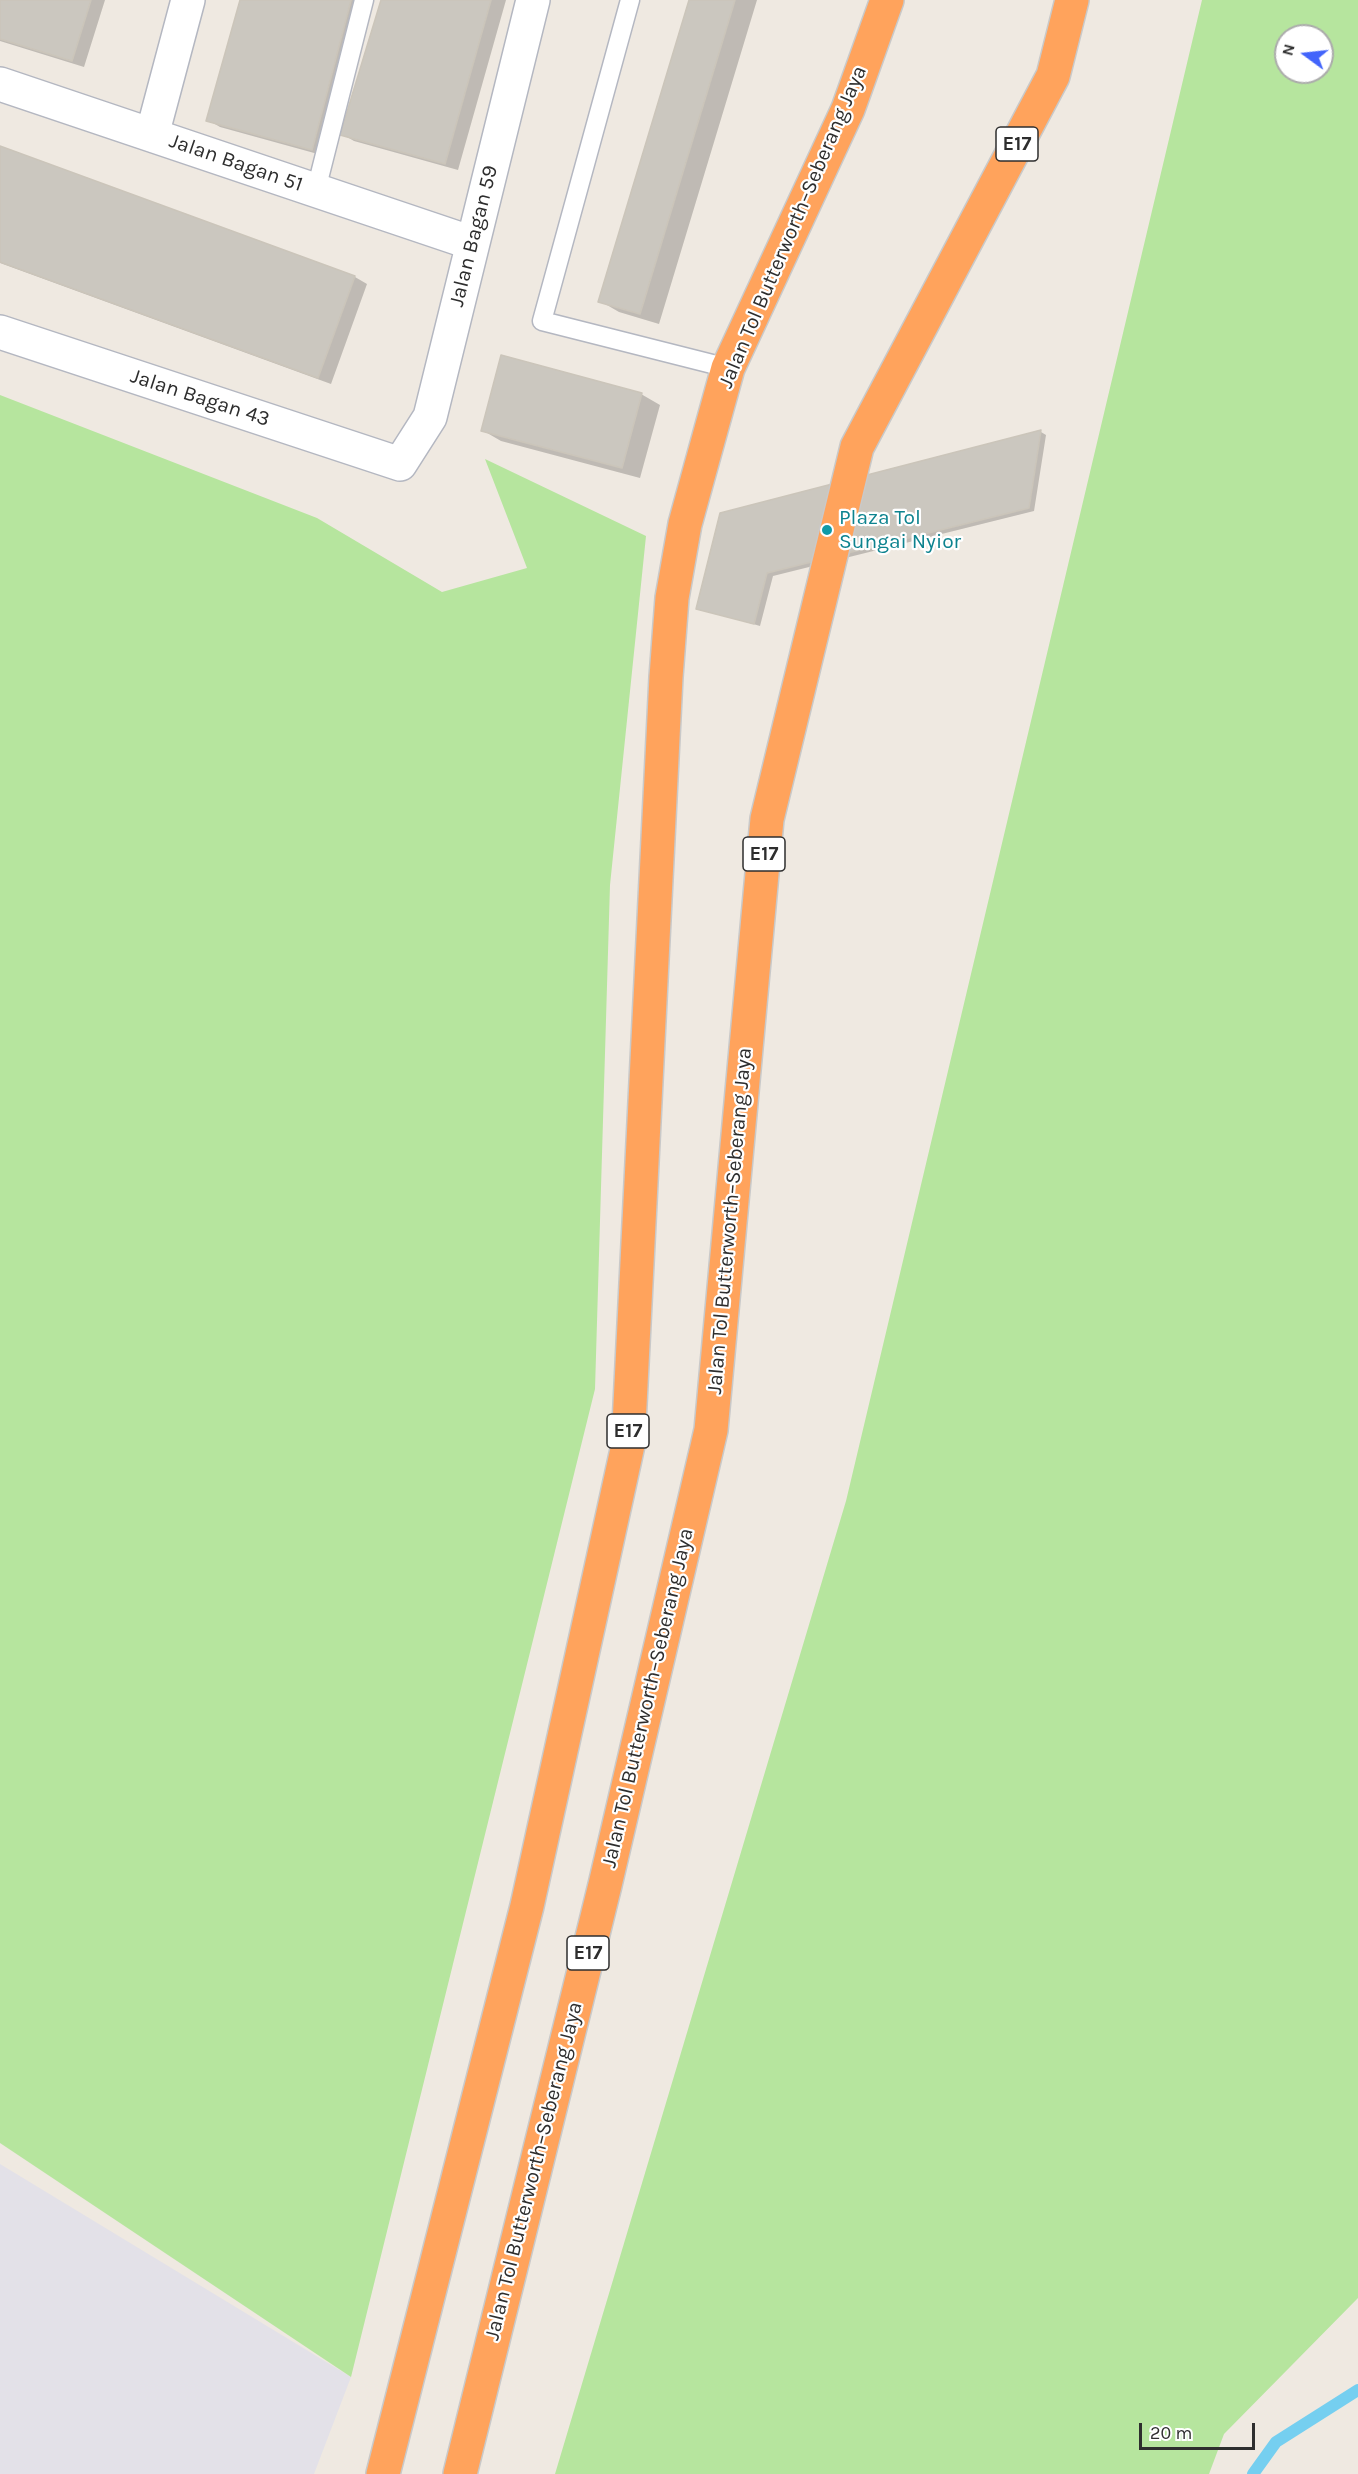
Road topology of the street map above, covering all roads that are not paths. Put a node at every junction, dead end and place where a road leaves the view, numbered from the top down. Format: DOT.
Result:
graph roads {
  1 [pos="188,0"];
  2 [pos="364,0"];
  3 [pos="533,0"];
  4 [pos="630,0"];
  5 [pos="887,0"];
  6 [pos="1072,0"];
  7 [pos="0,84"];
  8 [pos="152,135"];
  9 [pos="316,190"];
  10 [pos="472,243"];
  11 [pos="0,332"];
  12 [pos="728,368"];
  13 [pos="400,465"];
  14 [pos="383,2474"];
  15 [pos="460,2474"];
  1 -- 8 [label="street"];
  2 -- 9 [label="lane"];
  3 -- 10 [label="street, Jalan Bagan 59"];
  4 -- 12 [label="lane"];
  5 -- 12 [label="highway, Jalan Tol Butterworth–Seberang Jaya / E17"];
  6 -- 15 [label="highway, Jalan Tol Butterworth–Seberang Jaya / E17"];
  7 -- 8 [label="street, Jalan Bagan 51"];
  8 -- 9 [label="street, Jalan Bagan 51"];
  9 -- 10 [label="street, Jalan Bagan 51"];
  10 -- 13 [label="street, Jalan Bagan 59"];
  11 -- 13 [label="street, Jalan Bagan 43"];
  12 -- 14 [label="highway, Jalan Tol Butterworth–Seberang Jaya / E17"];
}
